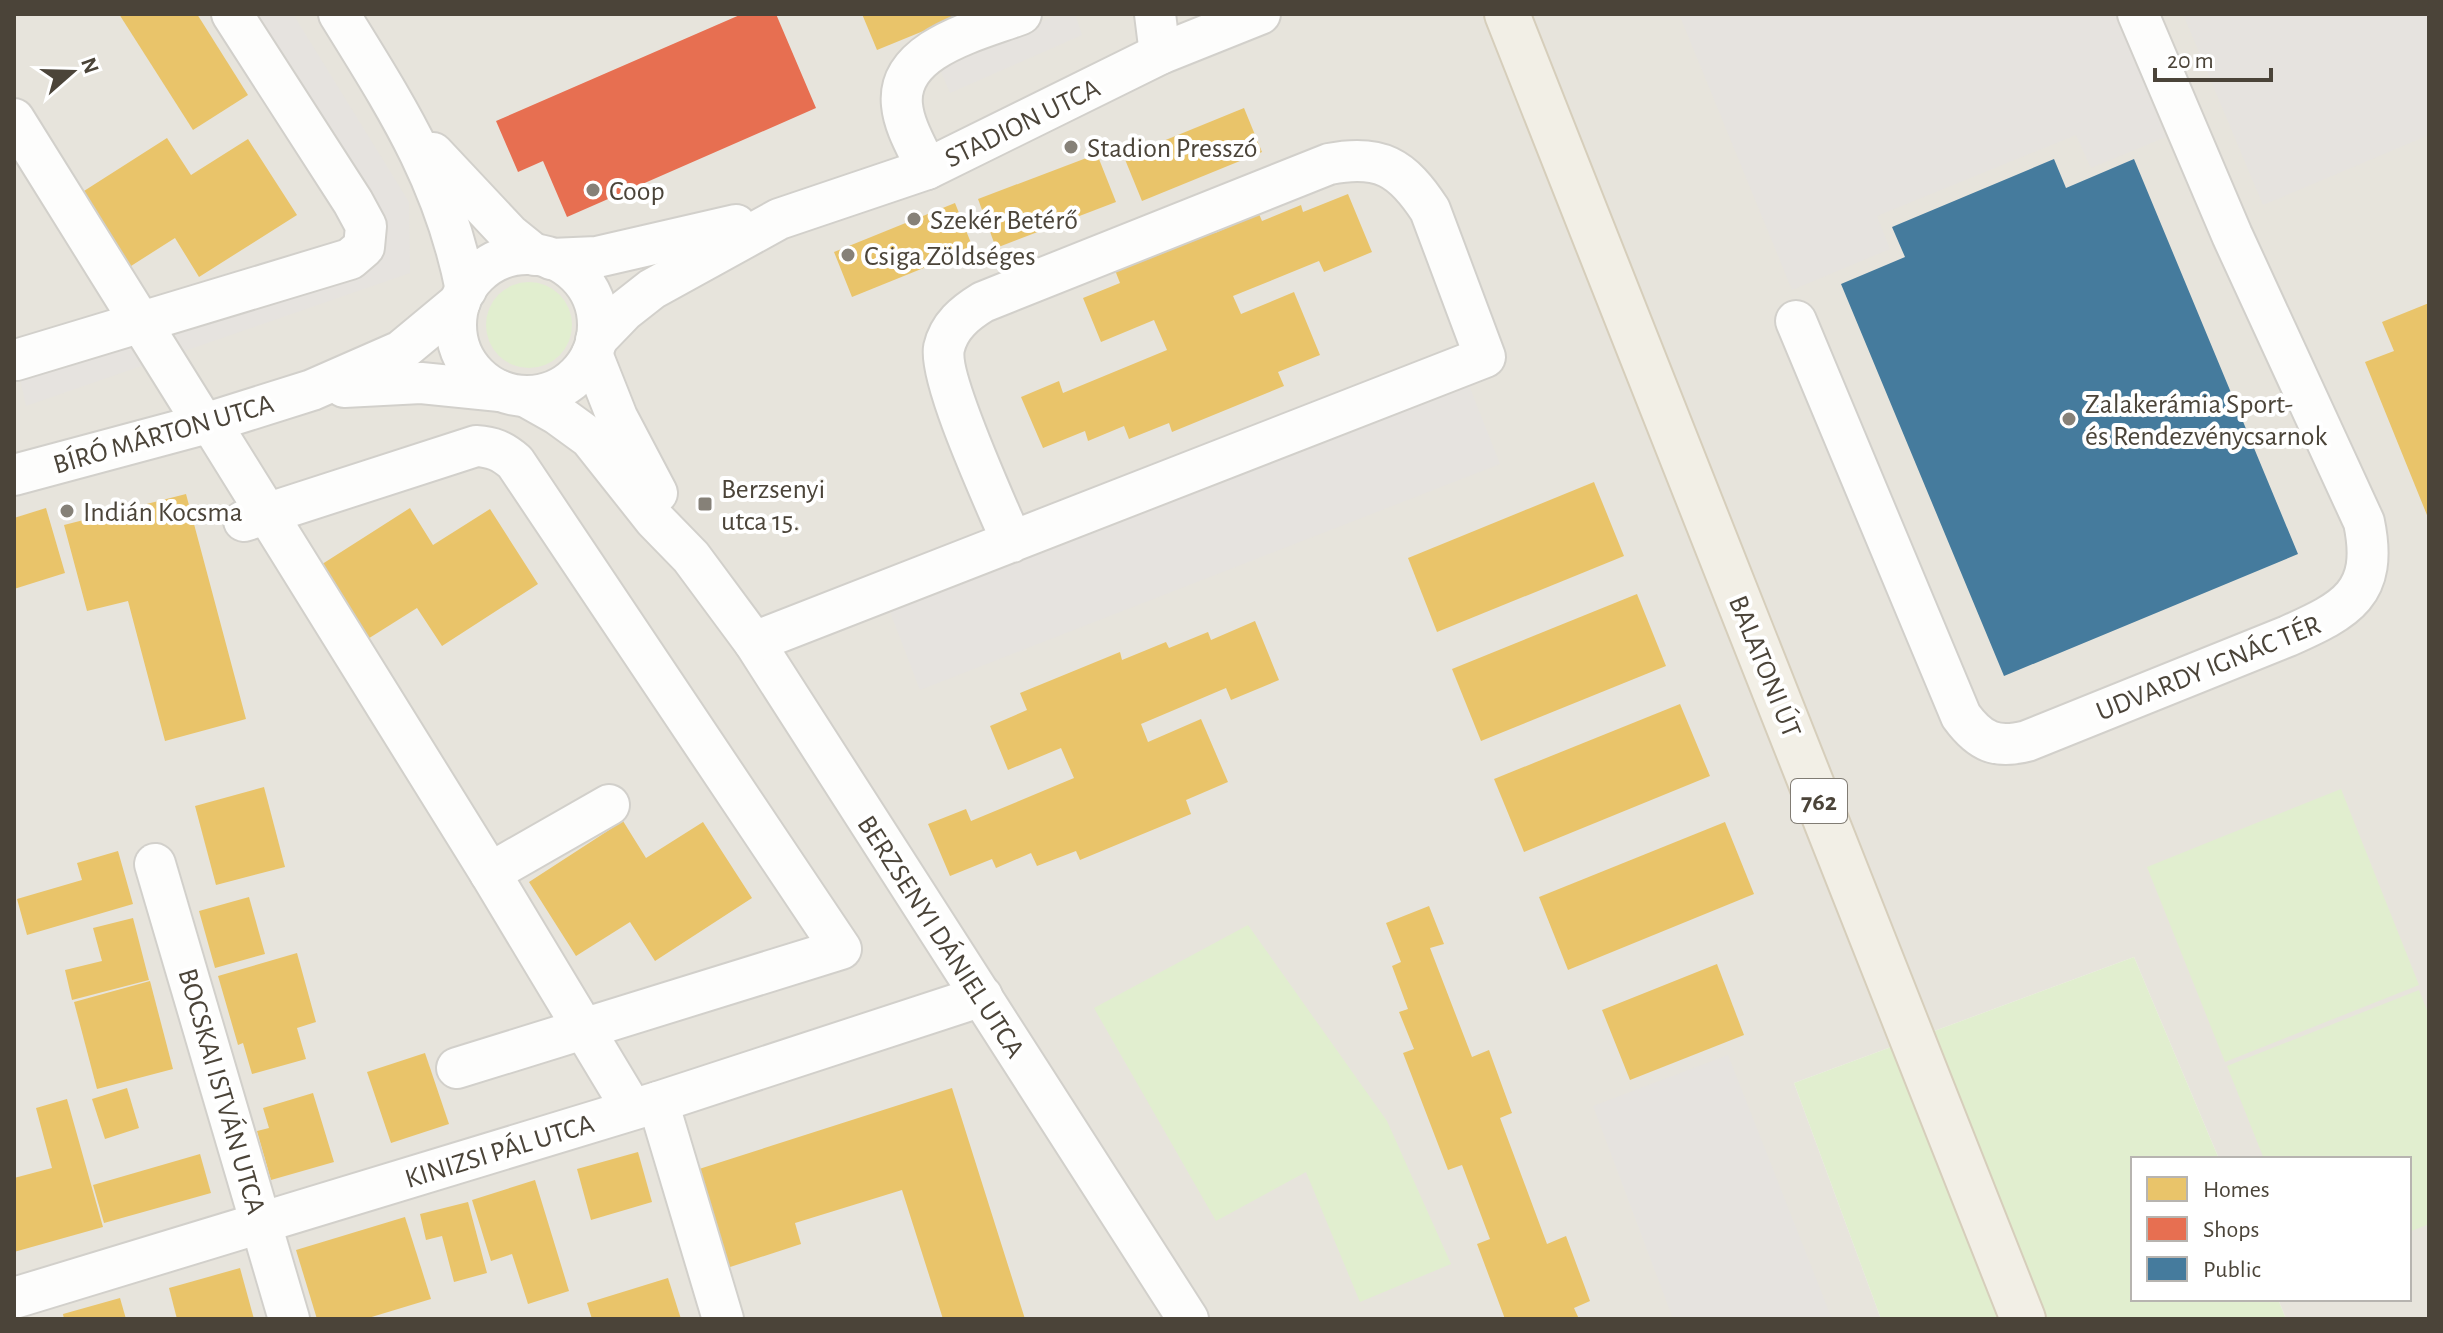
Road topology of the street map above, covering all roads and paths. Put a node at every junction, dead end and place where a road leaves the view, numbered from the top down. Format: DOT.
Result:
graph roads {
  1 [pos="232,14"];
  2 [pos="339,14"];
  3 [pos="1021,14"];
  4 [pos="1155,14"];
  5 [pos="1260,14"];
  6 [pos="1507,14"];
  7 [pos="2138,14"];
  8 [pos="1213,23"];
  9 [pos="1160,54"];
  10 [pos="14,119"];
  11 [pos="405,119"];
  12 [pos="927,169"];
  13 [pos="779,219"];
  14 [pos="543,257"];
  15 [pos="463,296"];
  16 [pos="1796,321"];
  17 [pos="142,322"];
  18 [pos="594,347"];
  19 [pos="16,360"];
  20 [pos="312,390"];
  21 [pos="513,394"];
  22 [pos="207,423"];
  23 [pos="14,475"];
  24 [pos="255,517"];
  25 [pos="1012,542"];
  26 [pos="691,557"];
  27 [pos="754,642"];
  28 [pos="609,805"];
  29 [pos="155,864"];
  30 [pos="490,873"];
  31 [pos="982,996"];
  32 [pos="584,1028"];
  33 [pos="457,1068"];
  34 [pos="645,1105"];
  35 [pos="262,1223"];
  36 [pos="14,1298"];
  37 [pos="289,1319"];
  38 [pos="723,1319"];
  39 [pos="1188,1319"];
  40 [pos="2023,1319"];
  1 -- 17 [label="street"];
  2 -- 11 [label="street"];
  3 -- 12 [label="street"];
  4 -- 9 [label="street"];
  5 -- 8 [label="street, STADION UTCA"];
  6 -- 40 [label="main road, BALATONI ÚT / 762"];
  7 -- 16 [label="street, UDVARDY IGNÁC TÉR"];
  8 -- 9 [label="street, STADION UTCA"];
  9 -- 12 [label="street, STADION UTCA"];
  10 -- 17 [label="street"];
  11 -- 14 [label="street"];
  11 -- 15 [label="street"];
  12 -- 13 [label="street, STADION UTCA"];
  13 -- 14 [label="street, STADION UTCA"];
  13 -- 18 [label="street, STADION UTCA"];
  14 -- 15 [label="street"];
  14 -- 18 [label="street"];
  15 -- 20 [label="street, BÍRÓ MÁRTON UTCA"];
  15 -- 21 [label="street"];
  17 -- 19 [label="street"];
  17 -- 22 [label="street"];
  18 -- 21 [label="street"];
  18 -- 26 [label="street, BERZSENYI DÁNIEL UTCA"];
  20 -- 21 [label="street, BÍRÓ MÁRTON UTCA"];
  20 -- 22 [label="street, BÍRÓ MÁRTON UTCA"];
  21 -- 26 [label="street, BERZSENYI DÁNIEL UTCA"];
  22 -- 23 [label="street, BÍRÓ MÁRTON UTCA"];
  22 -- 24 [label="street"];
  24 -- 30 [label="street"];
  24 -- 32 [label="street"];
  25 -- 25 [label="street"];
  25 -- 27 [label="street"];
  26 -- 27 [label="street, BERZSENYI DÁNIEL UTCA"];
  27 -- 31 [label="street, BERZSENYI DÁNIEL UTCA"];
  28 -- 30 [label="street"];
  29 -- 35 [label="street, BOCSKAI ISTVÁN UTCA"];
  30 -- 32 [label="street"];
  31 -- 34 [label="street, KINIZSI PÁL UTCA"];
  31 -- 39 [label="street, BERZSENYI DÁNIEL UTCA"];
  32 -- 33 [label="street"];
  32 -- 34 [label="street"];
  34 -- 35 [label="street, KINIZSI PÁL UTCA"];
  34 -- 38 [label="street"];
  35 -- 36 [label="street, KINIZSI PÁL UTCA"];
  35 -- 37 [label="street, BOCSKAI ISTVÁN UTCA"];
}
